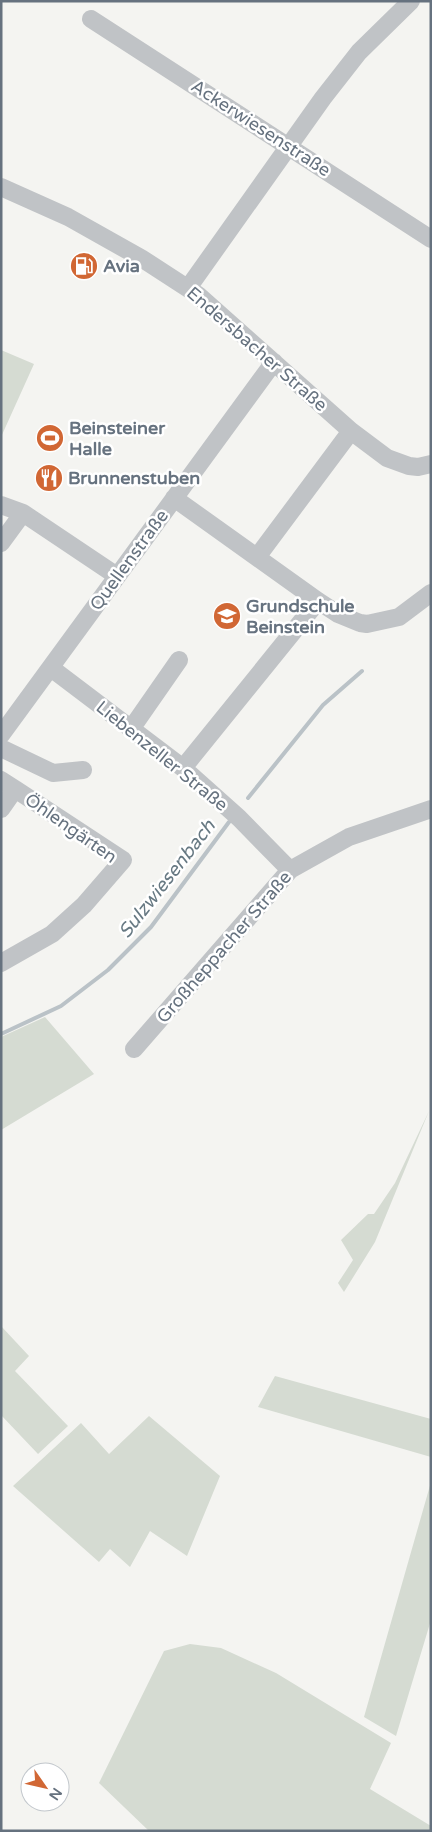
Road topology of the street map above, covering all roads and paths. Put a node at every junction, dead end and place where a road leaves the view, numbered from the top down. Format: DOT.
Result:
graph roads {
  1 [pos="411,1"];
  2 [pos="91,19"];
  3 [pos="288,146"];
  4 [pos="1,187"];
  5 [pos="431,239"];
  6 [pos="188,288"];
  7 [pos="274,362"];
  8 [pos="351,431"];
  9 [pos="431,464"];
  10 [pos="174,498"];
  11 [pos="1,505"];
  12 [pos="23,513"];
  13 [pos="1,543"];
  14 [pos="257,558"];
  15 [pos="117,576"];
  16 [pos="431,593"];
  17 [pos="318,601"];
  18 [pos="179,660"];
  19 [pos="51,668"];
  20 [pos="131,730"];
  21 [pos="1,734"];
  22 [pos="1,748"];
  23 [pos="183,768"];
  24 [pos="83,770"];
  25 [pos="8,785"];
  26 [pos="431,808"];
  27 [pos="1,809"];
  28 [pos="290,870"];
  29 [pos="1,963"];
  30 [pos="134,1049"];
  1 -- 3 [label="street"];
  2 -- 3 [label="street, Ackerwiesenstraße"];
  3 -- 5 [label="street, Ackerwiesenstraße"];
  3 -- 6 [label="street"];
  4 -- 6 [label="street, Endersbacher Straße"];
  6 -- 7 [label="street, Endersbacher Straße"];
  7 -- 8 [label="street, Endersbacher Straße"];
  7 -- 10 [label="street, Quellenstraße"];
  8 -- 9 [label="street, Endersbacher Straße"];
  8 -- 14 [label="street"];
  10 -- 14 [label="street"];
  10 -- 15 [label="street, Quellenstraße"];
  11 -- 12 [label="street"];
  12 -- 13 [label="street"];
  12 -- 15 [label="street"];
  14 -- 17 [label="street"];
  15 -- 19 [label="street, Quellenstraße"];
  16 -- 17 [label="street"];
  17 -- 23 [label="street"];
  18 -- 20 [label="street"];
  19 -- 20 [label="street, Liebenzeller Straße"];
  19 -- 21 [label="street, Quellenstraße"];
  20 -- 23 [label="street, Liebenzeller Straße"];
  22 -- 24 [label="street"];
  23 -- 28 [label="street, Liebenzeller Straße"];
  25 -- 27 [label="street"];
  25 -- 29 [label="street, Öhlengärten"];
  26 -- 28 [label="street, Großheppacher Straße"];
  28 -- 30 [label="street, Großheppacher Straße"];
}
